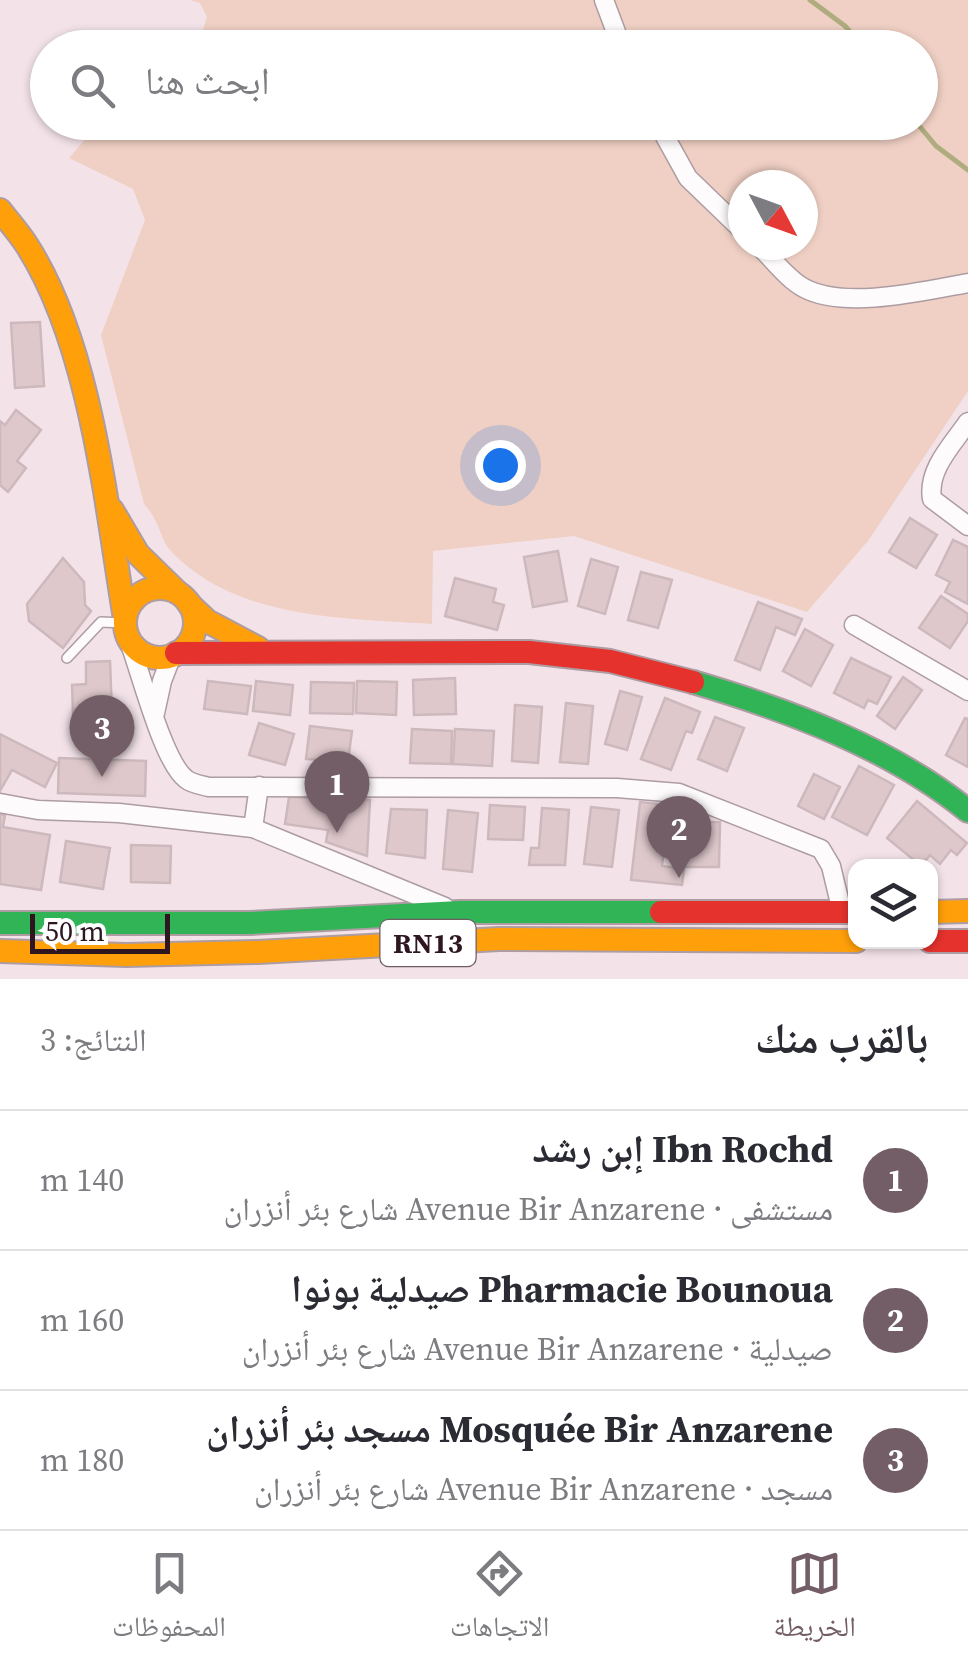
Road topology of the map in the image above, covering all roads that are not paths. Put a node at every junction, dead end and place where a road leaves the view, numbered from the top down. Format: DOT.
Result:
graph roads {
  1 [pos="604,0"];
  2 [pos="615,30"];
  3 [pos="667,140"];
  4 [pos="0,210"];
  5 [pos="728,217"];
  6 [pos="773,260"];
  7 [pos="968,283"];
  8 [pos="968,422"];
  9 [pos="104,497"];
  10 [pos="968,526"];
  11 [pos="185,600"];
  12 [pos="854,625"];
  13 [pos="126,627"];
  14 [pos="263,650"];
  15 [pos="174,654"];
  16 [pos="67,658"];
  17 [pos="968,691"];
  18 [pos="155,714"];
  19 [pos="259,786"];
  20 [pos="0,803"];
  21 [pos="968,811"];
  22 [pos="252,828"];
  23 [pos="968,911"];
  24 [pos="460,912"];
  25 [pos="848,912"];
  26 [pos="938,912"];
  27 [pos="0,923"];
  28 [pos="848,940"];
  29 [pos="938,941"];
  30 [pos="968,941"];
  31 [pos="0,951"];
  1 -- 2 [label="street"];
  3 -- 5 [label="street"];
  4 -- 9 [label="main road"];
  6 -- 7 [label="street"];
  8 -- 10 [label="street"];
  9 -- 11 [label="main road"];
  9 -- 13 [label="main road"];
  11 -- 13 [label="main road"];
  11 -- 14 [label="main road"];
  11 -- 15 [label="main road"];
  12 -- 17 [label="street"];
  13 -- 15 [label="main road"];
  13 -- 16 [label="lane"];
  13 -- 18 [label="street"];
  14 -- 15 [label="main road"];
  14 -- 21 [label="main road"];
  15 -- 18 [label="street"];
  18 -- 19 [label="street"];
  19 -- 22 [label="street"];
  19 -- 25 [label="street"];
  20 -- 22 [label="street"];
  22 -- 24 [label="street"];
  23 -- 26 [label="main road"];
  24 -- 25 [label="main road, RN13"];
  24 -- 27 [label="main road, RN13"];
  28 -- 31 [label="main road, RN13"];
  29 -- 30 [label="main road"];
}
